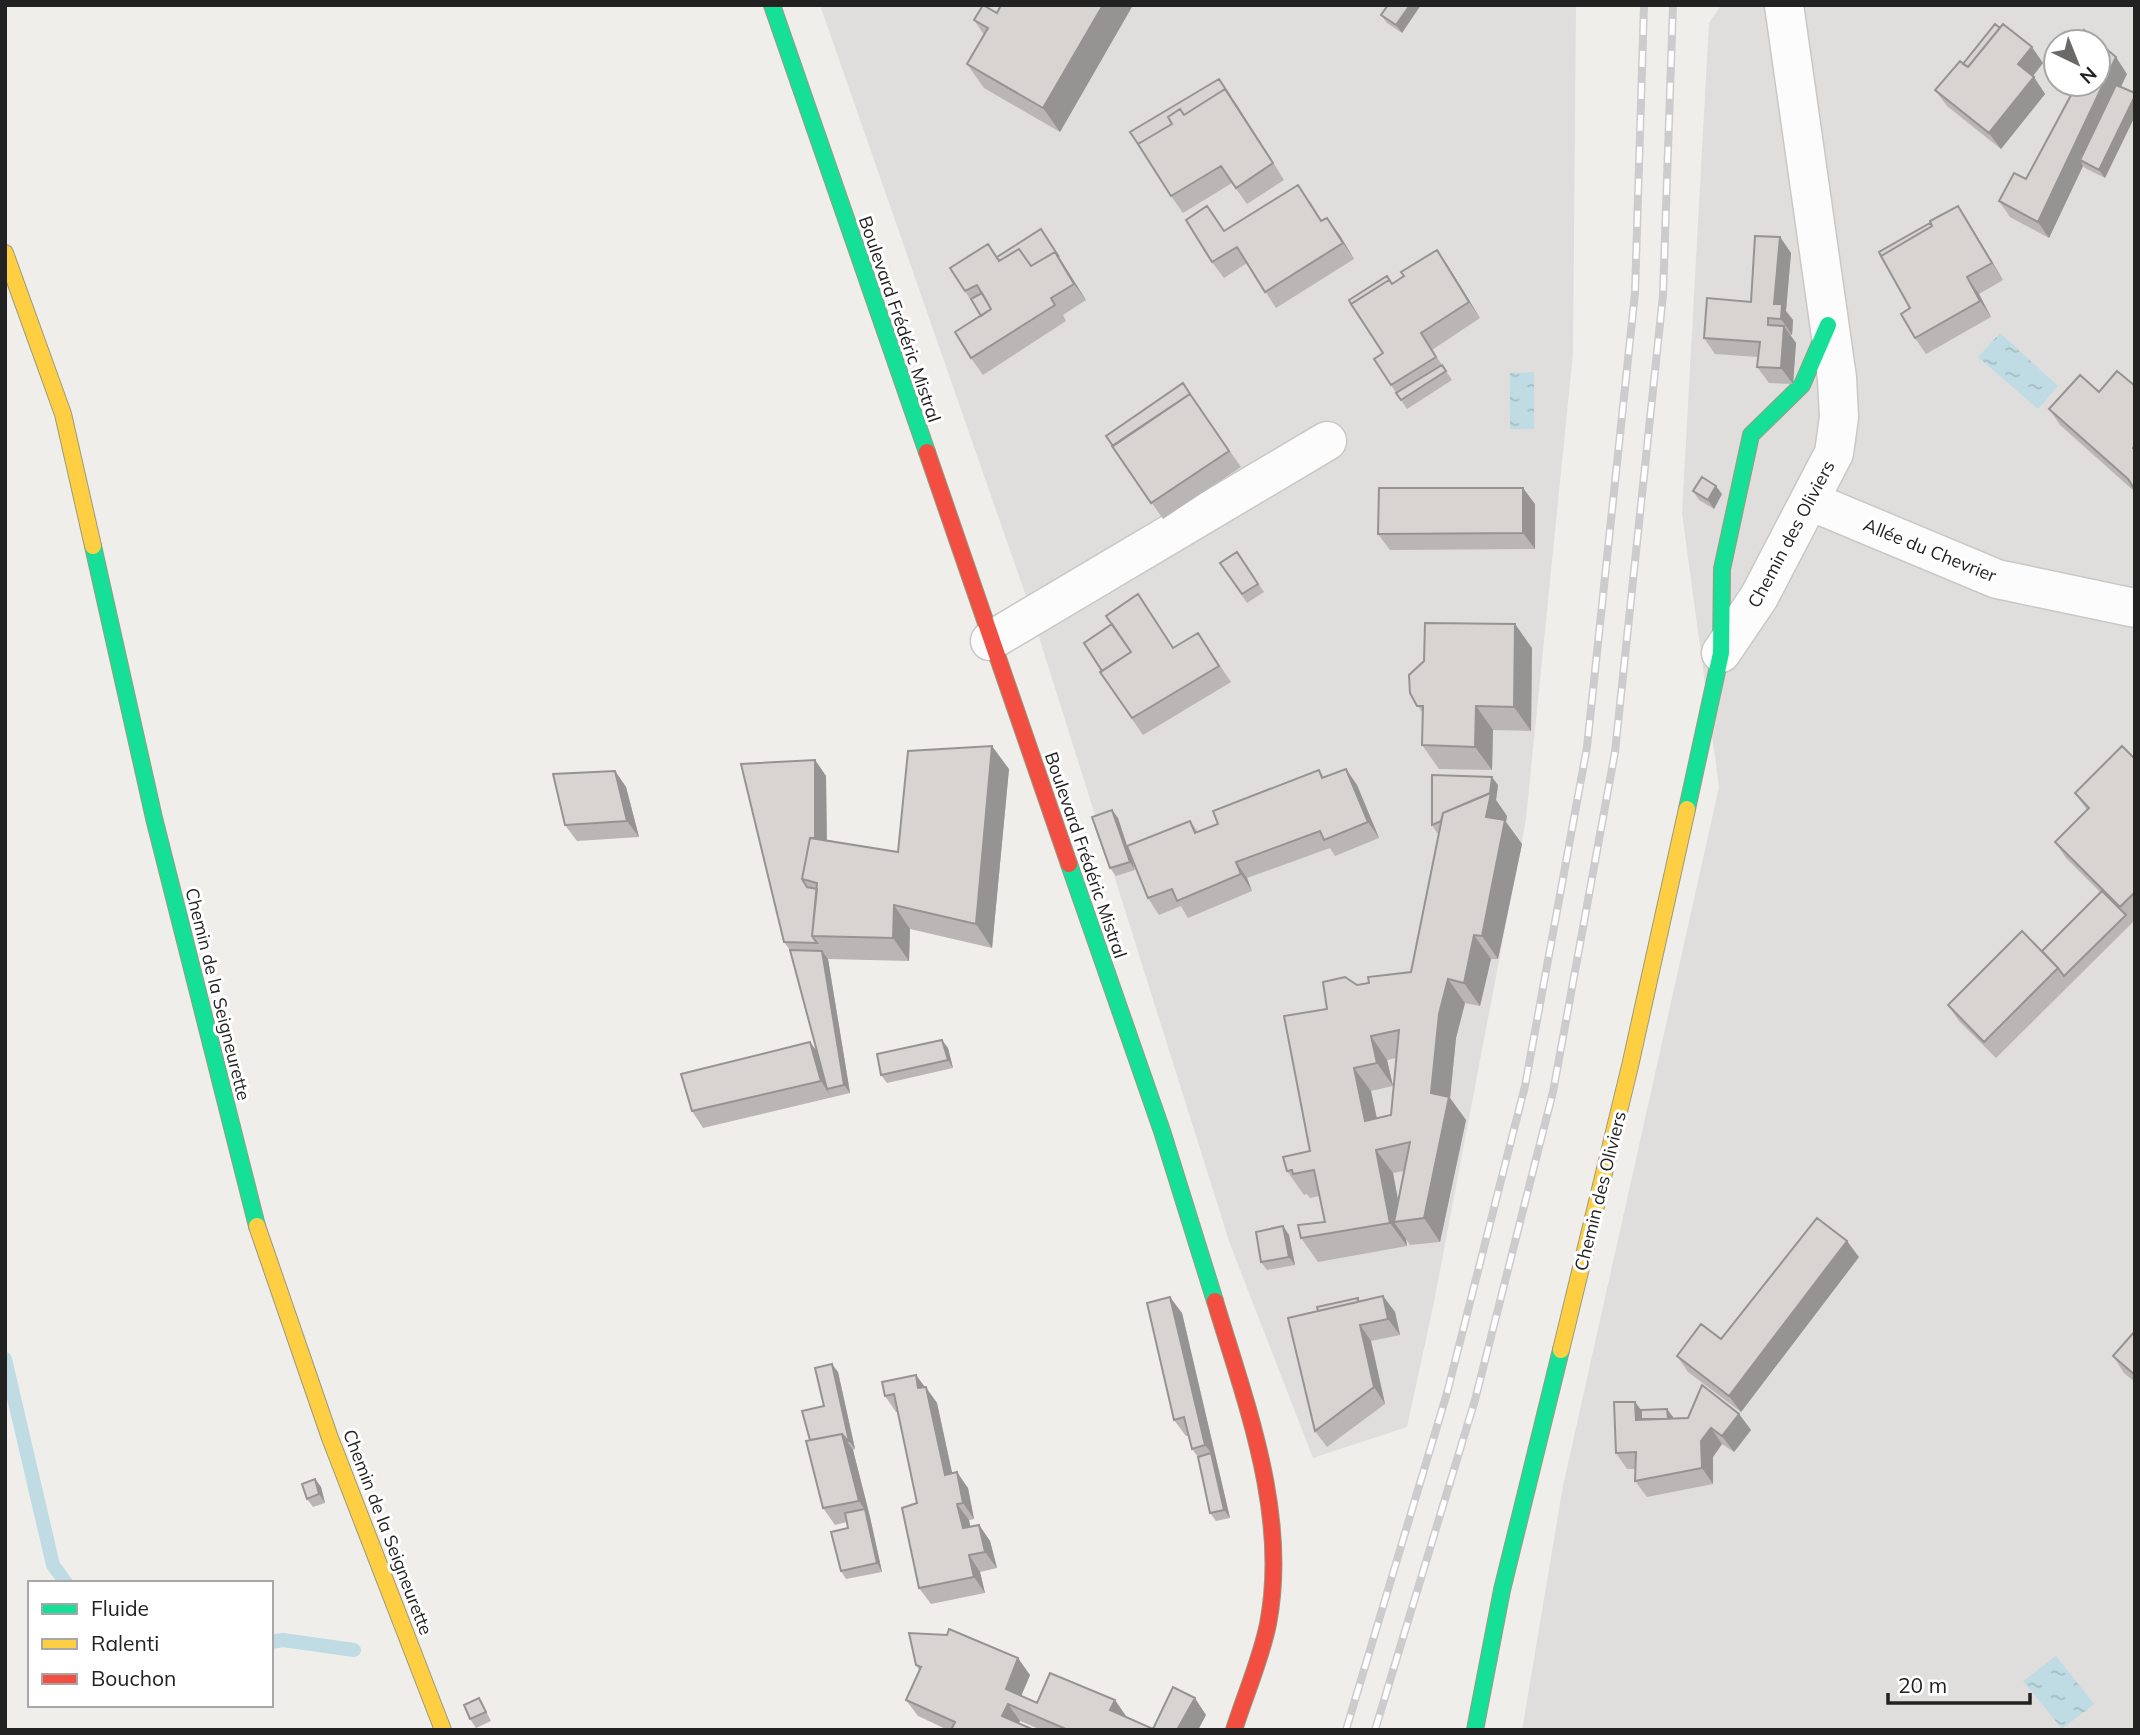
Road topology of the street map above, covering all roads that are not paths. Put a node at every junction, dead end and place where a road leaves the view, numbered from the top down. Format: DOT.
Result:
graph roads {
  1 [pos="772,5"];
  2 [pos="1784,5"];
  3 [pos="5,253"];
  4 [pos="1828,325"];
  5 [pos="1327,441"];
  6 [pos="1810,501"];
  7 [pos="2134,606"];
  8 [pos="990,641"];
  9 [pos="1721,653"];
  10 [pos="443,1730"];
  11 [pos="1234,1730"];
  12 [pos="1475,1730"];
  1 -- 8 [label="street, Boulevard Frédéric Mistral"];
  2 -- 4 [label="street, Chemin des Oliviers"];
  3 -- 10 [label="street, Chemin de la Seigneurette"];
  4 -- 6 [label="street, Chemin des Oliviers"];
  4 -- 9 [label="street, Chemin des Oliviers"];
  5 -- 8 [label="street"];
  6 -- 7 [label="street, Allée du Chevrier"];
  6 -- 9 [label="street, Chemin des Oliviers"];
  8 -- 11 [label="street, Boulevard Frédéric Mistral"];
  9 -- 12 [label="street, Chemin des Oliviers"];
}
